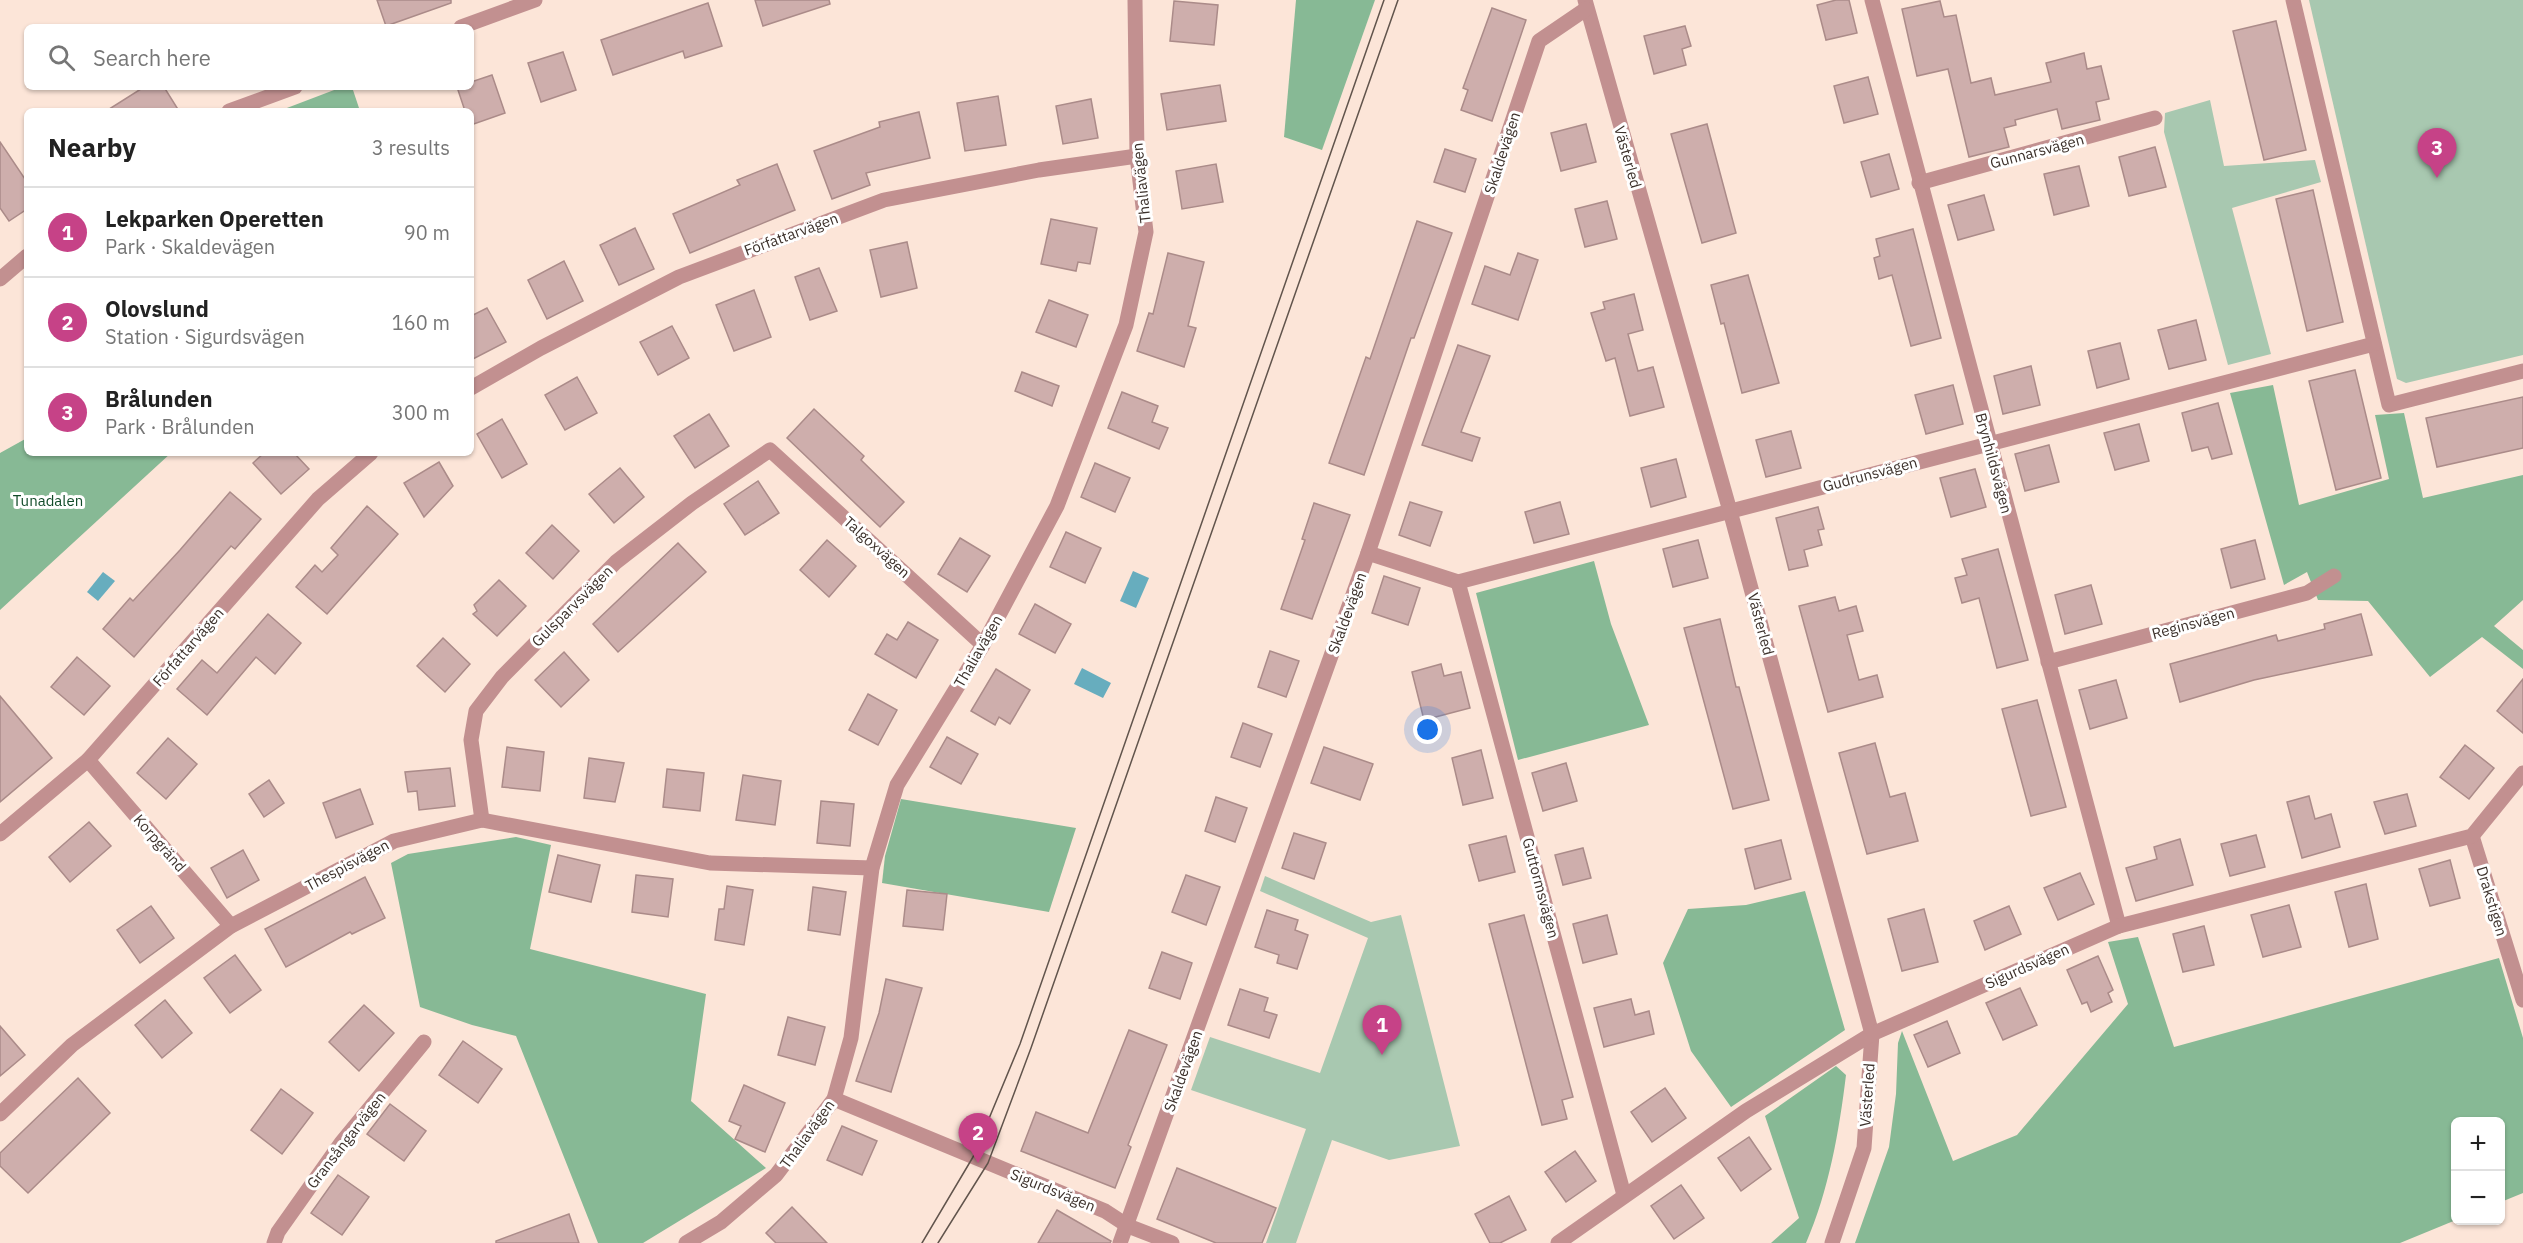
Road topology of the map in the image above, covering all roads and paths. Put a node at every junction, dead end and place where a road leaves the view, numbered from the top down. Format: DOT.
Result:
graph roads {
  1 [pos="535,0"];
  2 [pos="1135,0"];
  3 [pos="1872,0"];
  4 [pos="2293,0"];
  5 [pos="1585,5"];
  6 [pos="468,24"];
  7 [pos="287,90"];
  8 [pos="237,108"];
  9 [pos="2155,118"];
  10 [pos="1137,156"];
  11 [pos="1919,183"];
  12 [pos="24,259"];
  13 [pos="0,279"];
  14 [pos="2374,344"];
  15 [pos="2523,371"];
  16 [pos="474,386"];
  17 [pos="1989,443"];
  18 [pos="770,450"];
  19 [pos="368,456"];
  20 [pos="1730,511"];
  21 [pos="1368,553"];
  22 [pos="2334,576"];
  23 [pos="1458,582"];
  24 [pos="983,645"];
  25 [pos="2048,662"];
  26 [pos="88,760"];
  27 [pos="2523,773"];
  28 [pos="482,820"];
  29 [pos="0,834"];
  30 [pos="2472,836"];
  31 [pos="872,868"];
  32 [pos="231,926"];
  33 [pos="2120,926"];
  34 [pos="2523,1000"];
  35 [pos="1872,1034"];
  36 [pos="424,1042"];
  37 [pos="834,1100"];
  38 [pos="0,1114"];
  39 [pos="1624,1195"];
  40 [pos="1128,1226"];
  41 [pos="274,1243"];
  42 [pos="686,1243"];
  43 [pos="1120,1243"];
  44 [pos="1172,1243"];
  45 [pos="1558,1243"];
  46 [pos="1832,1243"];
  1 -- 6 [label="street"];
  2 -- 10 [label="street, Thaliavägen"];
  3 -- 11 [label="street, Brynhildsvägen"];
  4 -- 14 [label="street"];
  5 -- 20 [label="street, Västerled"];
  5 -- 21 [label="street, Skaldevägen"];
  7 -- 8 [label="street"];
  9 -- 11 [label="street, Gunnarsvägen"];
  10 -- 16 [label="street, Författarvägen"];
  10 -- 24 [label="street, Thaliavägen"];
  11 -- 17 [label="street, Brynhildsvägen"];
  12 -- 13 [label="street"];
  14 -- 15 [label="street"];
  14 -- 17 [label="street, Gudrunsvägen"];
  17 -- 20 [label="street, Gudrunsvägen"];
  17 -- 25 [label="street, Brynhildsvägen"];
  18 -- 24 [label="street, Talgoxvägen"];
  18 -- 28 [label="street, Gulsparvsvägen"];
  19 -- 26 [label="street, Författarvägen"];
  20 -- 23 [label="street, Gudrunsvägen"];
  20 -- 35 [label="street, Västerled"];
  21 -- 23 [label="street"];
  21 -- 40 [label="street, Skaldevägen"];
  22 -- 25 [label="street, Reginsvägen"];
  23 -- 39 [label="street, Guttormsvägen"];
  24 -- 31 [label="street, Thaliavägen"];
  25 -- 33 [label="street, Brynhildsvägen"];
  26 -- 29 [label="street, Författarvägen"];
  26 -- 32 [label="street, Korpgränd"];
  27 -- 30 [label="street"];
  28 -- 31 [label="street, Thespisvägen"];
  28 -- 32 [label="street, Thespisvägen"];
  30 -- 33 [label="street, Sigurdsvägen"];
  30 -- 34 [label="street, Drakstigen"];
  31 -- 37 [label="street, Thaliavägen"];
  32 -- 38 [label="street, Thespisvägen"];
  33 -- 35 [label="street, Sigurdsvägen"];
  35 -- 39 [label="street, Sigurdsvägen"];
  35 -- 46 [label="street, Västerled"];
  36 -- 41 [label="street, Gransångarvägen"];
  37 -- 40 [label="street, Sigurdsvägen"];
  37 -- 42 [label="street, Thaliavägen"];
  39 -- 45 [label="street, Sigurdsvägen"];
  40 -- 43 [label="street, Skaldevägen"];
  40 -- 44 [label="street, Sigurdsvägen"];
}
